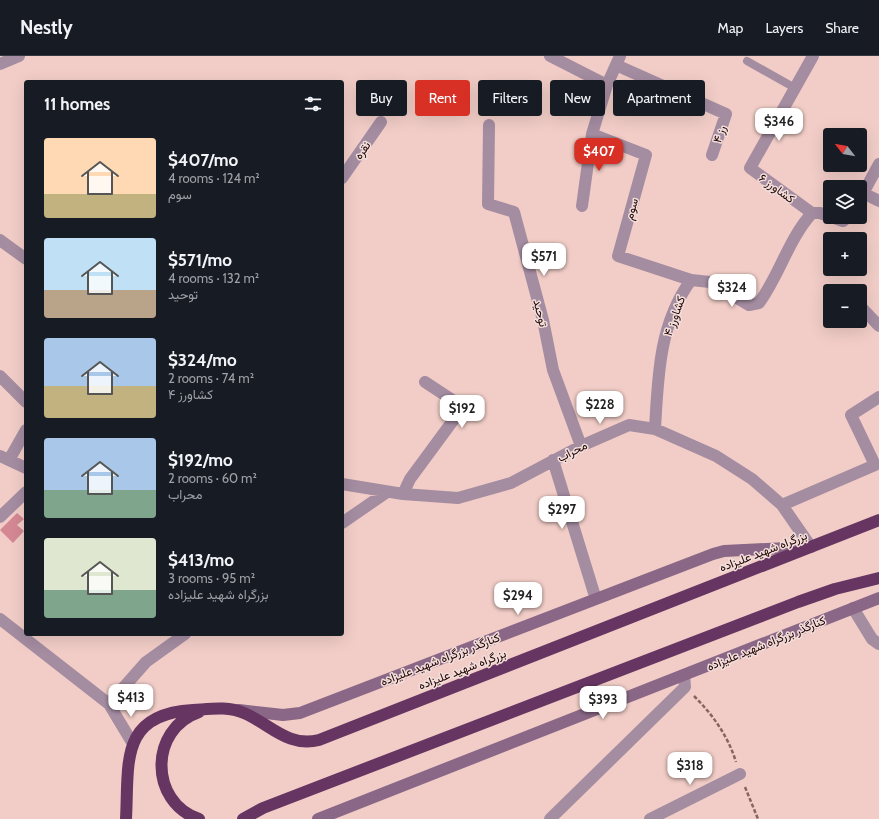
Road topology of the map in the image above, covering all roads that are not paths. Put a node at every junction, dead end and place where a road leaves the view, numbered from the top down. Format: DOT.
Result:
graph roads {
  1 [pos="19,56"];
  2 [pos="550,56"];
  3 [pos="813,56"];
  4 [pos="618,60"];
  5 [pos="747,61"];
  6 [pos="0,64"];
  7 [pos="607,85"];
  8 [pos="795,88"];
  9 [pos="382,122"];
  10 [pos="489,125"];
  11 [pos="592,134"];
  12 [pos="712,155"];
  13 [pos="879,164"];
  14 [pos="344,175"];
  15 [pos="867,187"];
  16 [pos="867,197"];
  17 [pos="879,201"];
  18 [pos="582,206"];
  19 [pos="812,213"];
  20 [pos="823,214"];
  21 [pos="0,240"];
  22 [pos="24,258"];
  23 [pos="691,280"];
  24 [pos="867,313"];
  25 [pos="879,326"];
  26 [pos="0,376"];
  27 [pos="425,382"];
  28 [pos="879,397"];
  29 [pos="24,400"];
  30 [pos="655,429"];
  31 [pos="24,433"];
  32 [pos="581,446"];
  33 [pos="4,458"];
  34 [pos="553,460"];
  35 [pos="24,467"];
  36 [pos="344,484"];
  37 [pos="387,492"];
  38 [pos="24,494"];
  39 [pos="403,494"];
  40 [pos="782,505"];
  41 [pos="0,517"];
  42 [pos="879,520"];
  43 [pos="344,522"];
  44 [pos="811,547"];
  45 [pos="879,578"];
  46 [pos="594,593"];
  47 [pos="879,598"];
  48 [pos="853,608"];
  49 [pos="0,620"];
  50 [pos="182,636"];
  51 [pos="879,644"];
  52 [pos="684,675"];
  53 [pos="109,704"];
  54 [pos="227,708"];
  55 [pos="210,709"];
  56 [pos="133,744"];
  57 [pos="740,774"];
  58 [pos="262,808"];
  59 [pos="126,819"];
  60 [pos="199,819"];
  61 [pos="235,819"];
  62 [pos="243,819"];
  63 [pos="318,819"];
  64 [pos="550,819"];
  65 [pos="650,819"];
  1 -- 6 [label="street"];
  2 -- 7 [label="street"];
  3 -- 8 [label="street, کشاورز ۶"];
  4 -- 7 [label="street"];
  4 -- 12 [label="street, رز ۴"];
  5 -- 8 [label="lane"];
  7 -- 11 [label="street"];
  8 -- 19 [label="street, کشاورز ۶"];
  9 -- 14 [label="street, نقره"];
  10 -- 32 [label="street, توحید"];
  11 -- 18 [label="street"];
  11 -- 23 [label="street, سوم"];
  13 -- 15 [label="street"];
  16 -- 17 [label="street"];
  19 -- 20 [label="street"];
  19 -- 23 [label="street"];
  21 -- 22 [label="street"];
  23 -- 30 [label="street, کشاورز ۴"];
  24 -- 25 [label="street"];
  26 -- 29 [label="street"];
  27 -- 39 [label="street"];
  28 -- 40 [label="street"];
  30 -- 32 [label="street, محراب"];
  30 -- 40 [label="street, محراب"];
  31 -- 33 [label="street"];
  32 -- 34 [label="street, محراب"];
  33 -- 35 [label="street"];
  34 -- 39 [label="street, محراب"];
  34 -- 46 [label="street"];
  36 -- 37 [label="street, محراب"];
  37 -- 39 [label="street, محراب"];
  37 -- 43 [label="street"];
  38 -- 41 [label="street"];
  40 -- 44 [label="street, محراب"];
  42 -- 44 [label="highway, بزرگراه شهید علیزاده"];
  44 -- 54 [label="main road, کنارگذر بزرگراه شهید علیزاده"];
  44 -- 54 [label="highway, بزرگراه شهید علیزاده"];
  45 -- 58 [label="highway"];
  47 -- 48 [label="main road, کنارگذر بزرگراه شهید علیزاده"];
  48 -- 51 [label="street"];
  48 -- 52 [label="main road, کنارگذر بزرگراه شهید علیزاده"];
  49 -- 53 [label="street"];
  50 -- 53 [label="street"];
  52 -- 63 [label="main road, کنارگذر بزرگراه شهید علیزاده"];
  52 -- 64 [label="street"];
  53 -- 56 [label="street"];
  54 -- 55 [label="highway, بزرگراه شهید علیزاده"];
  55 -- 56 [label="highway, بزرگراه شهید علیزاده"];
  55 -- 60 [label="highway"];
  56 -- 59 [label="highway, بزرگراه شهید علیزاده"];
  57 -- 65 [label="street"];
  58 -- 61 [label="highway"];
  58 -- 62 [label="highway"];
}
